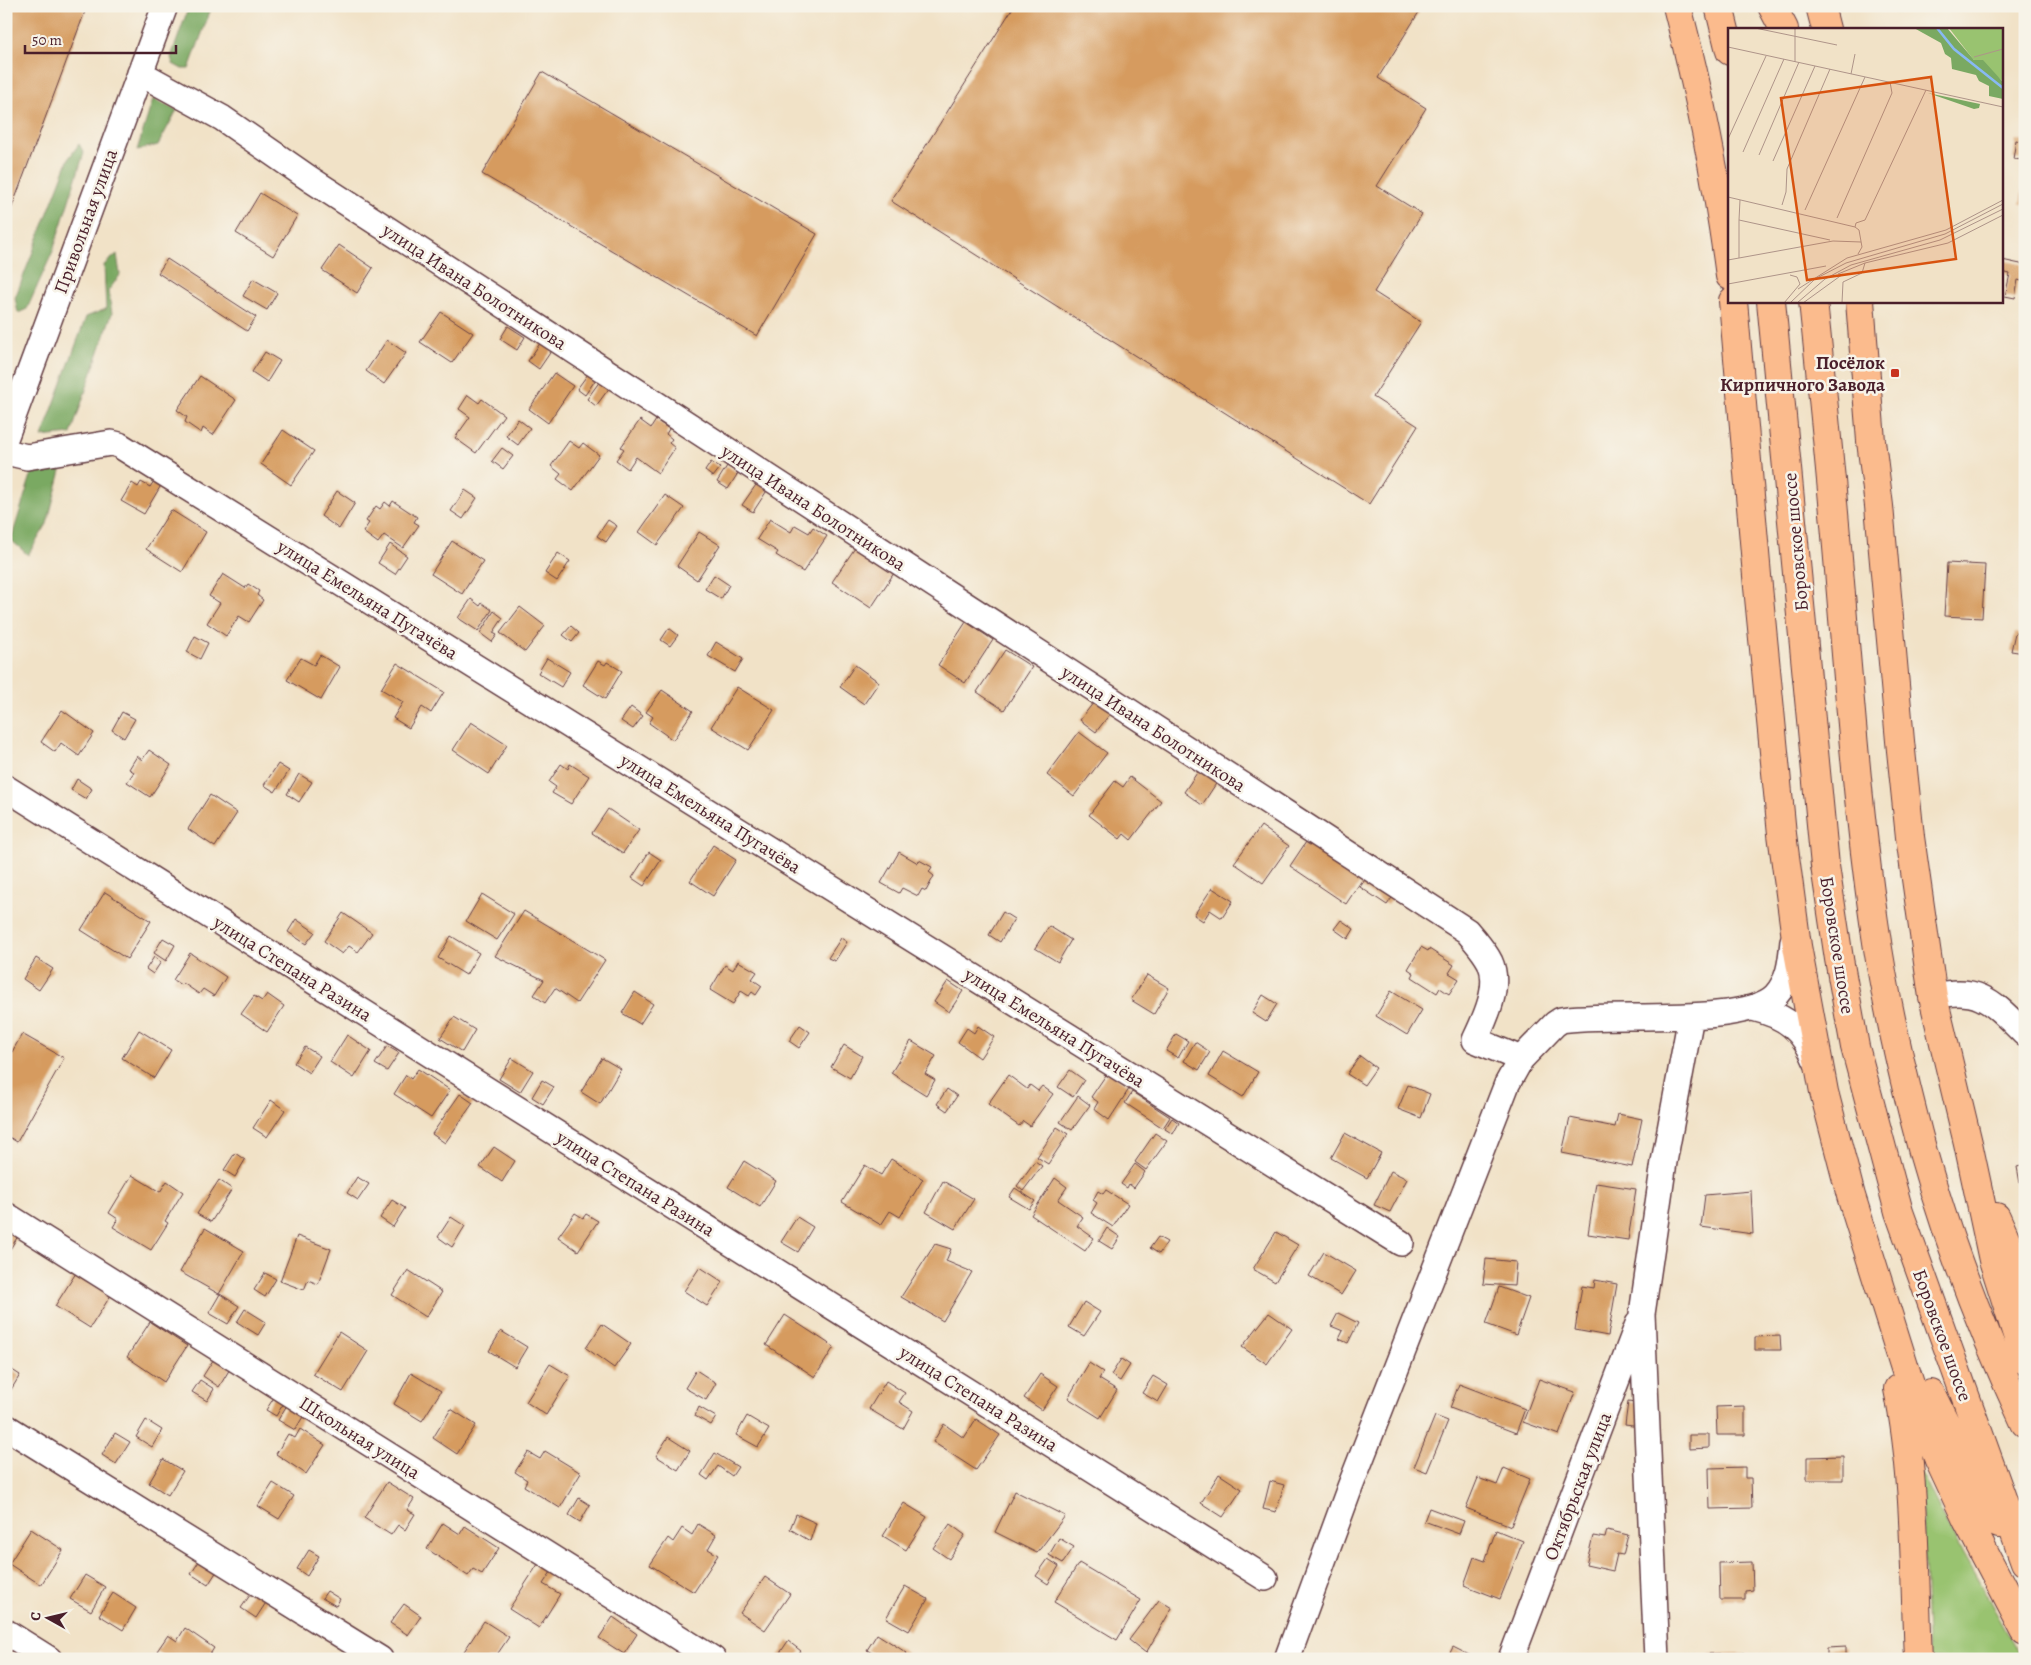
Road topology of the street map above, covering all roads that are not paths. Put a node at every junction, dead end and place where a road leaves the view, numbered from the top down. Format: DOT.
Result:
graph roads {
  1 [pos="165,6"];
  2 [pos="1677,6"];
  3 [pos="1719,6"];
  4 [pos="1762,6"];
  5 [pos="1772,6"];
  6 [pos="1820,6"];
  7 [pos="1766,28"];
  8 [pos="1783,28"];
  9 [pos="1826,28"];
  10 [pos="1728,43"];
  11 [pos="140,73"];
  12 [pos="1728,263"];
  13 [pos="1733,302"];
  14 [pos="1771,302"];
  15 [pos="1813,302"];
  16 [pos="1860,302"];
  17 [pos="6,436"];
  18 [pos="6,452"];
  19 [pos="6,788"];
  20 [pos="1794,921"];
  21 [pos="1932,997"];
  22 [pos="1753,1008"];
  23 [pos="1692,1016"];
  24 [pos="2025,1034"];
  25 [pos="1521,1059"];
  26 [pos="1819,1069"];
  27 [pos="1968,1143"];
  28 [pos="6,1215"];
  29 [pos="1401,1243"];
  30 [pos="1870,1258"];
  31 [pos="2025,1283"];
  32 [pos="1642,1314"];
  33 [pos="2025,1360"];
  34 [pos="2025,1423"];
  35 [pos="6,1427"];
  36 [pos="2025,1564"];
  37 [pos="1265,1578"];
  38 [pos="2025,1631"];
  39 [pos="6,1632"];
  40 [pos="49,1659"];
  41 [pos="380,1659"];
  42 [pos="713,1659"];
  43 [pos="1287,1659"];
  44 [pos="1511,1659"];
  45 [pos="1657,1659"];
  46 [pos="1918,1659"];
  1 -- 11 [label="street, Привольная улица"];
  2 -- 12 [label="main road"];
  3 -- 10 [label="main road"];
  4 -- 7 [label="main road"];
  5 -- 8 [label="main road"];
  6 -- 9 [label="main road"];
  11 -- 17 [label="street, Привольная улица"];
  11 -- 25 [label="street, улица Ивана Болотникова"];
  13 -- 20 [label="main road"];
  14 -- 36 [label="main road, Боровское шоссе"];
  15 -- 34 [label="main road, Боровское шоссе"];
  16 -- 21 [label="main road"];
  18 -- 29 [label="street, улица Емельяна Пугачёва"];
  19 -- 37 [label="street, улица Степана Разина"];
  20 -- 22 [label="street"];
  20 -- 26 [label="main road"];
  21 -- 24 [label="street"];
  21 -- 27 [label="main road"];
  22 -- 23 [label="street"];
  22 -- 26 [label="street"];
  23 -- 25 [label="street"];
  23 -- 32 [label="street, Октябрьская улица"];
  25 -- 43 [label="street"];
  26 -- 30 [label="main road"];
  27 -- 31 [label="main road"];
  27 -- 33 [label="main road"];
  28 -- 42 [label="street, Школьная улица"];
  30 -- 36 [label="main road"];
  30 -- 38 [label="main road"];
  30 -- 46 [label="main road"];
  32 -- 44 [label="street, Октябрьская улица"];
  32 -- 45 [label="street, Октябрьская улица"];
  35 -- 41 [label="street"];
  39 -- 40 [label="street"];
}
